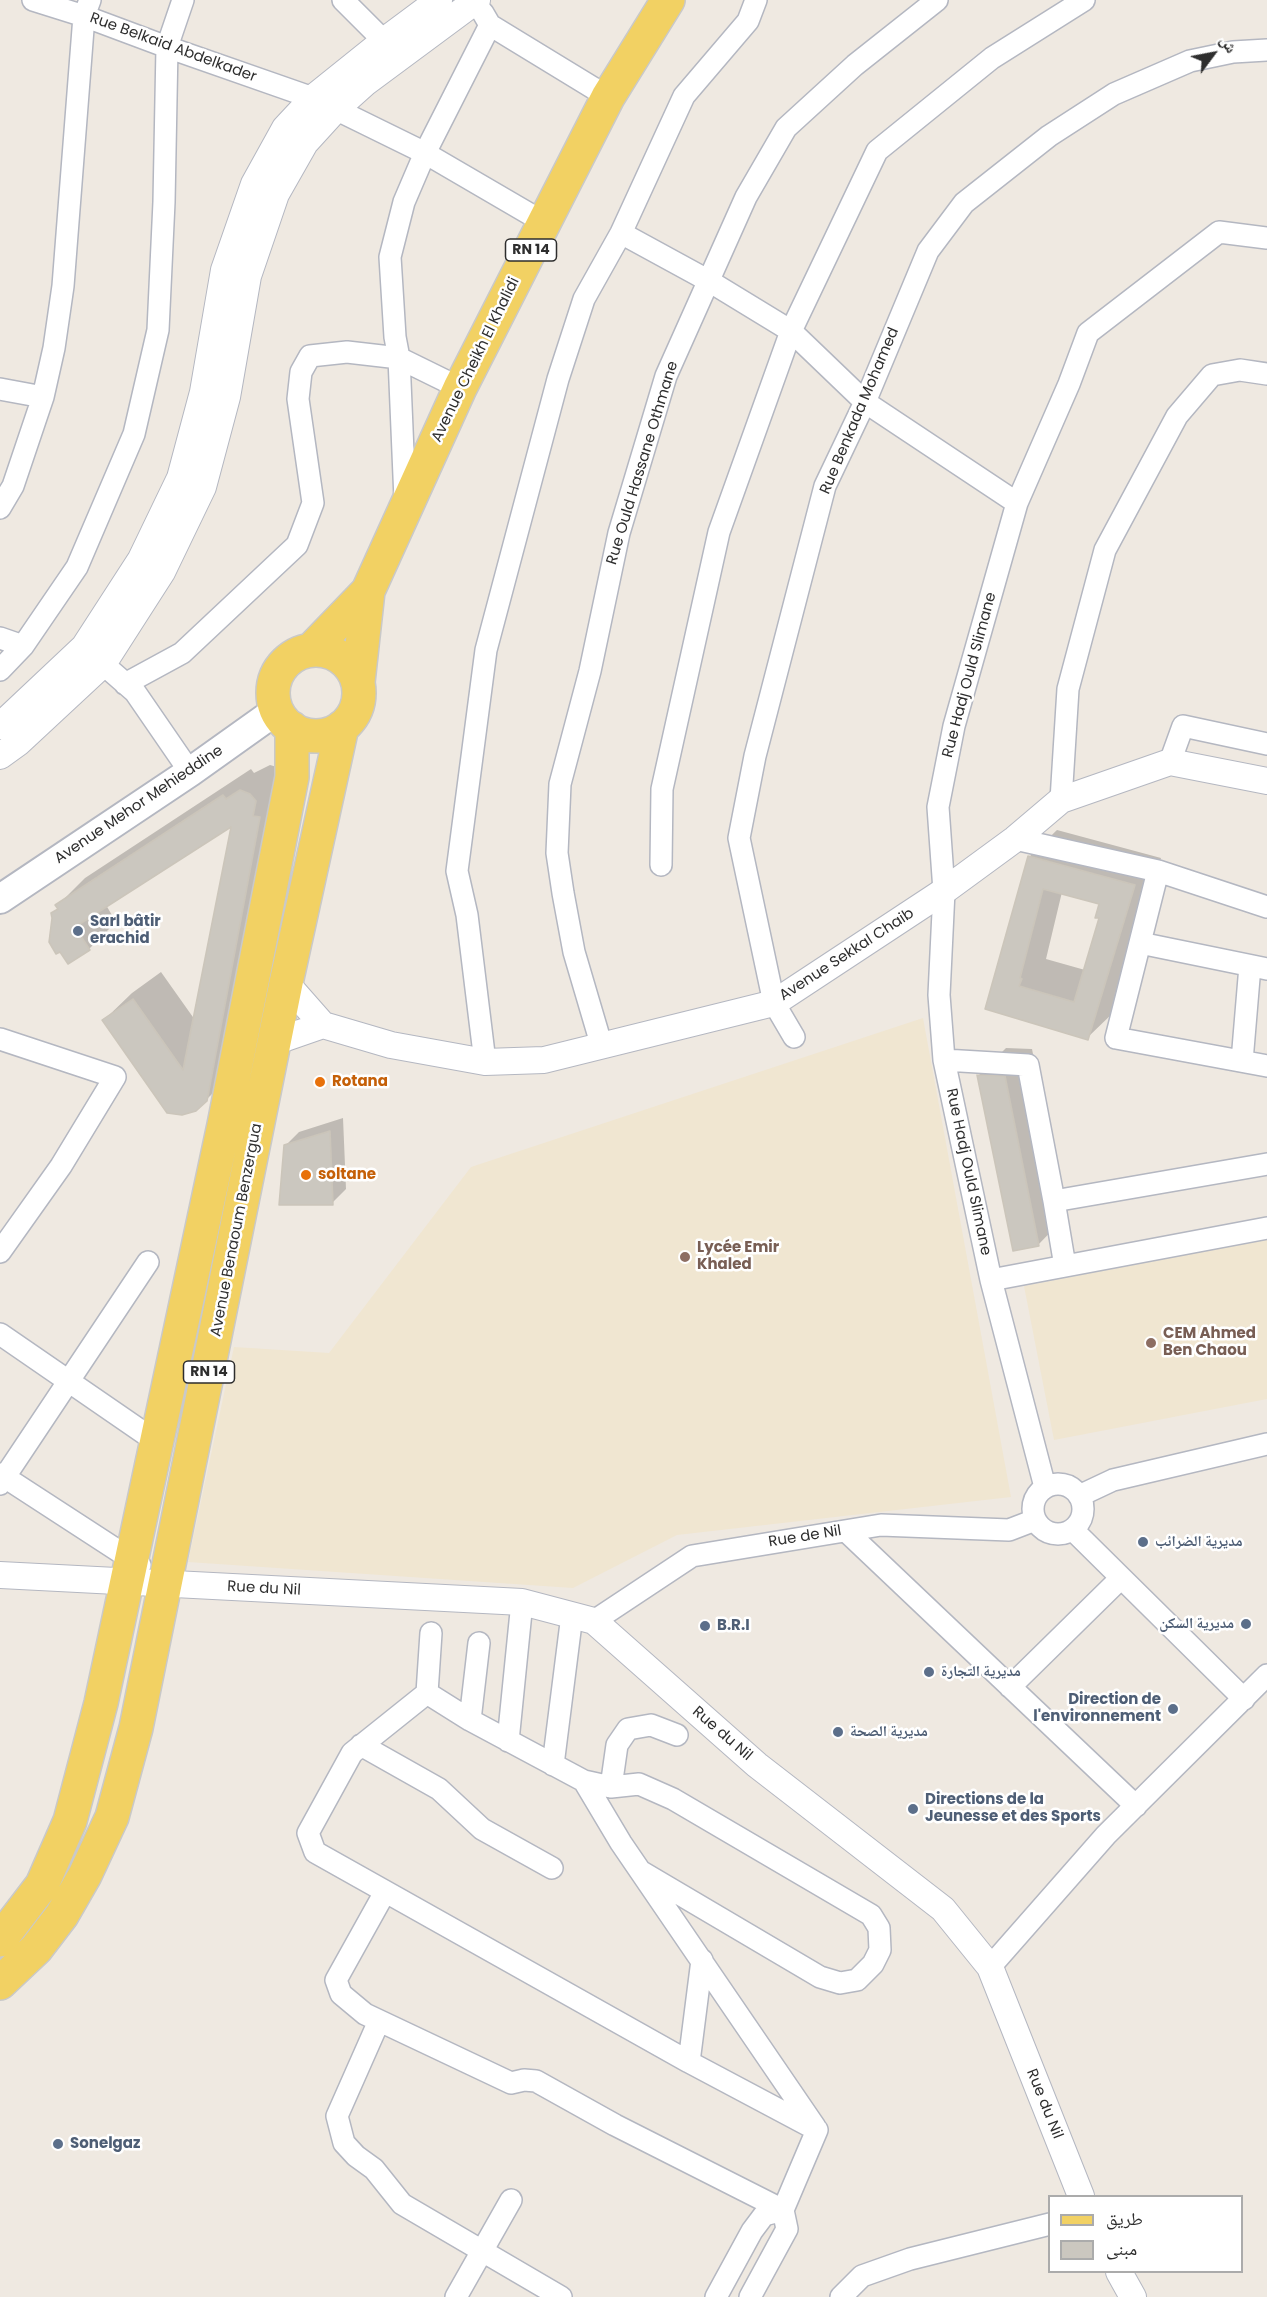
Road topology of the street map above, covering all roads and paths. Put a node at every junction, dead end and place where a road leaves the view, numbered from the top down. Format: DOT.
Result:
graph roads {
  1 [pos="33,0"];
  2 [pos="183,0"];
  3 [pos="343,0"];
  4 [pos="439,0"];
  5 [pos="477,0"];
  6 [pos="668,0"];
  7 [pos="756,0"];
  8 [pos="774,0"];
  9 [pos="937,0"];
  10 [pos="1084,0"];
  11 [pos="87,8"];
  12 [pos="748,21"];
  13 [pos="490,25"];
  14 [pos="384,41"];
  15 [pos="167,47"];
  16 [pos="1267,50"];
  17 [pos="608,97"];
  18 [pos="324,103"];
  19 [pos="425,153"];
  20 [pos="545,223"];
  21 [pos="621,233"];
  22 [pos="1267,238"];
  23 [pos="709,281"];
  24 [pos="791,331"];
  25 [pos="399,358"];
  26 [pos="1267,374"];
  27 [pos="460,388"];
  28 [pos="0,389"];
  29 [pos="43,397"];
  30 [pos="865,402"];
  31 [pos="1017,503"];
  32 [pos="405,506"];
  33 [pos="0,508"];
  34 [pos="368,591"];
  35 [pos="0,638"];
  36 [pos="24,646"];
  37 [pos="311,650"];
  38 [pos="103,664"];
  39 [pos="0,670"];
  40 [pos="358,682"];
  41 [pos="125,684"];
  42 [pos="285,719"];
  43 [pos="0,726"];
  44 [pos="342,727"];
  45 [pos="1267,742"];
  46 [pos="0,756"];
  47 [pos="1170,762"];
  48 [pos="190,772"];
  49 [pos="1267,782"];
  50 [pos="1061,800"];
  51 [pos="1015,838"];
  52 [pos="661,865"];
  53 [pos="1158,871"];
  54 [pos="944,891"];
  55 [pos="0,899"];
  56 [pos="1267,907"];
  57 [pos="1140,943"];
  58 [pos="1259,968"];
  59 [pos="286,983"];
  60 [pos="774,1003"];
  61 [pos="323,1025"];
  62 [pos="794,1037"];
  63 [pos="0,1039"];
  64 [pos="274,1042"];
  65 [pos="602,1047"];
  66 [pos="944,1060"];
  67 [pos="1242,1061"];
  68 [pos="484,1062"];
  69 [pos="1267,1066"];
  70 [pos="1267,1164"];
  71 [pos="1054,1201"];
  72 [pos="1267,1228"];
  73 [pos="0,1252"];
  74 [pos="148,1263"];
  75 [pos="1065,1266"];
  76 [pos="991,1280"];
  77 [pos="0,1334"];
  78 [pos="69,1381"];
  79 [pos="157,1442"];
  80 [pos="1267,1444"];
  81 [pos="1,1478"];
  82 [pos="1045,1487"];
  83 [pos="1079,1496"];
  84 [pos="1035,1520"];
  85 [pos="1072,1530"];
  86 [pos="846,1531"];
  87 [pos="129,1570"];
  88 [pos="0,1575"];
  89 [pos="1121,1578"];
  90 [pos="165,1583"];
  91 [pos="522,1602"];
  92 [pos="583,1618"];
  93 [pos="431,1634"];
  94 [pos="479,1643"];
  95 [pos="1267,1676"];
  96 [pos="1010,1687"];
  97 [pos="427,1693"];
  98 [pos="1244,1699"];
  99 [pos="470,1720"];
  100 [pos="677,1735"];
  101 [pos="508,1741"];
  102 [pos="361,1745"];
  103 [pos="553,1765"];
  104 [pos="584,1781"];
  105 [pos="611,1786"];
  106 [pos="1136,1806"];
  107 [pos="552,1868"];
  108 [pos="642,1872"];
  109 [pos="385,1892"];
  110 [pos="0,1940"];
  111 [pos="702,1960"];
  112 [pos="990,1967"];
  113 [pos="0,1983"];
  114 [pos="379,2021"];
  115 [pos="689,2062"];
  116 [pos="817,2130"];
  117 [pos="1081,2195"];
  118 [pos="511,2200"];
  119 [pos="783,2210"];
  120 [pos="1048,2224"];
  121 [pos="482,2251"];
  122 [pos="1120,2273"];
  123 [pos="456,2297"];
  124 [pos="561,2297"];
  125 [pos="716,2297"];
  126 [pos="750,2297"];
  127 [pos="841,2297"];
  128 [pos="1133,2297"];
  1 -- 11 [label="street, Rue Belkaid Abdelkader"];
  2 -- 15 [label="street"];
  3 -- 14 [label="street"];
  4 -- 14 [label="street"];
  5 -- 13 [label="street"];
  5 -- 18 [label="street"];
  6 -- 17 [label="main road, Avenue Cheikh El Khalidi / RN 14"];
  7 -- 12 [label="street"];
  8 -- 12 [label="street"];
  9 -- 23 [label="street, Rue Ould Hassane Othmane"];
  10 -- 24 [label="street"];
  11 -- 15 [label="street, Rue Belkaid Abdelkader"];
  11 -- 29 [label="street"];
  12 -- 21 [label="street"];
  13 -- 17 [label="street"];
  13 -- 19 [label="street"];
  14 -- 18 [label="street"];
  15 -- 18 [label="street, Rue Belkaid Abdelkader"];
  15 -- 36 [label="street"];
  16 -- 30 [label="street, Rue Benkada Mohamed"];
  17 -- 20 [label="main road, Avenue Cheikh El Khalidi / RN 14"];
  18 -- 19 [label="street, Rue Belkaid Abdelkader"];
  18 -- 38 [label="street"];
  18 -- 43 [label="street"];
  19 -- 20 [label="street, Rue Belkaid Abdelkader"];
  19 -- 25 [label="street"];
  20 -- 27 [label="main road, Avenue Cheikh El Khalidi / RN 14"];
  21 -- 23 [label="street"];
  21 -- 68 [label="street"];
  22 -- 31 [label="street, Rue Hadj Ould Slimane"];
  23 -- 24 [label="street"];
  23 -- 65 [label="street, Rue Ould Hassane Othmane"];
  24 -- 30 [label="street"];
  24 -- 52 [label="street"];
  25 -- 27 [label="street"];
  25 -- 32 [label="street"];
  25 -- 41 [label="street"];
  26 -- 50 [label="street"];
  27 -- 32 [label="main road, Avenue Cheikh El Khalidi / RN 14"];
  28 -- 29 [label="street"];
  29 -- 33 [label="street"];
  30 -- 31 [label="street"];
  30 -- 60 [label="street, Rue Benkada Mohamed"];
  31 -- 54 [label="street, Rue Hadj Ould Slimane"];
  32 -- 34 [label="main road, Avenue Cheikh El Khalidi / RN 14"];
  34 -- 37 [label="main road, Avenue Cheikh El Khalidi / RN 14"];
  34 -- 40 [label="main road, RN 14"];
  35 -- 36 [label="street"];
  36 -- 39 [label="street"];
  37 -- 40 [label="main road"];
  37 -- 42 [label="main road"];
  38 -- 41 [label="street"];
  38 -- 46 [label="street"];
  40 -- 44 [label="main road"];
  41 -- 48 [label="street"];
  42 -- 44 [label="main road"];
  42 -- 48 [label="main road, Avenue Mehor Mehieddine"];
  42 -- 79 [label="main road, RN 14"];
  44 -- 59 [label="main road, Avenue Benaoum Benzergua / RN 14"];
  45 -- 47 [label="street"];
  47 -- 49 [label="street"];
  47 -- 50 [label="street, Avenue Sekkal Chaib"];
  48 -- 55 [label="main road, Avenue Mehor Mehieddine"];
  50 -- 51 [label="street, Avenue Sekkal Chaib"];
  51 -- 53 [label="street"];
  51 -- 54 [label="street, Avenue Sekkal Chaib"];
  53 -- 56 [label="street"];
  53 -- 57 [label="street"];
  54 -- 60 [label="street, Avenue Sekkal Chaib"];
  54 -- 66 [label="street, Rue Hadj Ould Slimane"];
  57 -- 58 [label="street"];
  57 -- 67 [label="street"];
  58 -- 67 [label="street"];
  59 -- 61 [label="street"];
  59 -- 64 [label="main road, Avenue Benaoum Benzergua / RN 14"];
  60 -- 62 [label="street, Rue Benkada Mohamed"];
  60 -- 65 [label="street, Avenue Sekkal Chaib"];
  61 -- 64 [label="street"];
  61 -- 68 [label="street, Avenue Sekkal Chaib"];
  63 -- 73 [label="street"];
  64 -- 90 [label="main road, Avenue Benaoum Benzergua / RN 14"];
  65 -- 68 [label="street, Avenue Sekkal Chaib"];
  66 -- 71 [label="street"];
  66 -- 76 [label="street, Rue Hadj Ould Slimane"];
  67 -- 69 [label="street"];
  70 -- 71 [label="street"];
  71 -- 75 [label="street"];
  72 -- 75 [label="street"];
  74 -- 78 [label="street"];
  75 -- 76 [label="street"];
  76 -- 82 [label="street, Rue Hadj Ould Slimane"];
  77 -- 78 [label="street"];
  78 -- 79 [label="street"];
  78 -- 81 [label="street"];
  79 -- 87 [label="main road, RN 14"];
  80 -- 83 [label="street"];
  81 -- 87 [label="street"];
  82 -- 83 [label="street"];
  82 -- 84 [label="street"];
  83 -- 85 [label="street"];
  84 -- 85 [label="street"];
  84 -- 86 [label="street, Rue de Nil"];
  85 -- 89 [label="street"];
  86 -- 92 [label="street, Rue de Nil"];
  86 -- 96 [label="street"];
  87 -- 88 [label="street, Rue du Nil"];
  87 -- 90 [label="street, Rue du Nil"];
  87 -- 110 [label="main road, RN 14"];
  89 -- 96 [label="street"];
  89 -- 98 [label="street"];
  90 -- 91 [label="street, Rue du Nil"];
  90 -- 113 [label="main road, Avenue Benaoum Benzergua / RN 14"];
  91 -- 92 [label="street, Rue du Nil"];
  91 -- 101 [label="street"];
  92 -- 103 [label="street"];
  92 -- 112 [label="street, Rue du Nil"];
  93 -- 97 [label="street"];
  94 -- 99 [label="street"];
  95 -- 98 [label="street"];
  96 -- 106 [label="street"];
  97 -- 99 [label="street"];
  97 -- 102 [label="street"];
  98 -- 106 [label="street"];
  99 -- 101 [label="street"];
  100 -- 105 [label="street"];
  101 -- 103 [label="street"];
  102 -- 107 [label="street"];
  102 -- 109 [label="street"];
  103 -- 104 [label="street"];
  104 -- 105 [label="street"];
  104 -- 108 [label="street"];
  105 -- 108 [label="street"];
  106 -- 112 [label="street"];
  108 -- 111 [label="street"];
  109 -- 114 [label="street"];
  109 -- 115 [label="street"];
  111 -- 115 [label="street"];
  111 -- 116 [label="street"];
  112 -- 117 [label="street, Rue du Nil"];
  114 -- 119 [label="street"];
  114 -- 121 [label="street"];
  115 -- 116 [label="street"];
  116 -- 119 [label="street"];
  118 -- 121 [label="street"];
  119 -- 125 [label="street"];
  119 -- 126 [label="street"];
  120 -- 127 [label="street"];
  121 -- 123 [label="street"];
  121 -- 124 [label="street"];
  122 -- 128 [label="street"];
}
